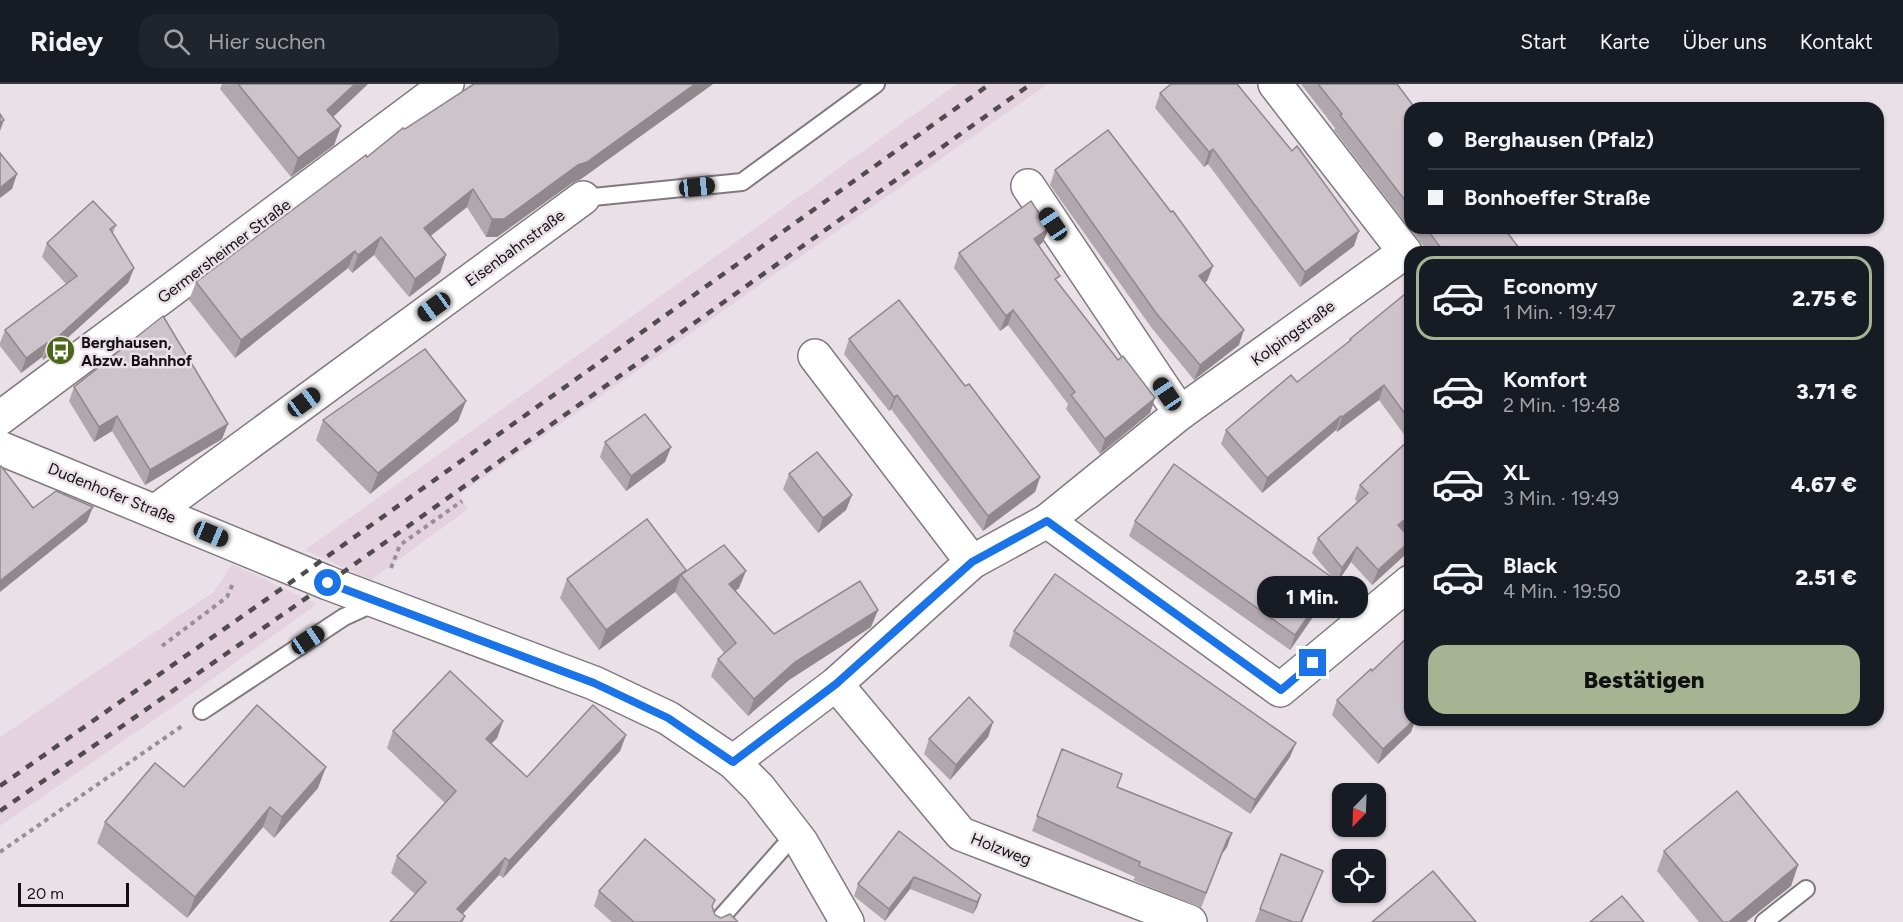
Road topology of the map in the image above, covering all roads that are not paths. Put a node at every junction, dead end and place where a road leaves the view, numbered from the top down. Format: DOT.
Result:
graph roads {
  1 [pos="447,84"];
  2 [pos="876,84"];
  3 [pos="1275,84"];
  4 [pos="1028,186"];
  5 [pos="583,198"];
  6 [pos="1404,250"];
  7 [pos="1404,258"];
  8 [pos="815,356"];
  9 [pos="1180,413"];
  10 [pos="0,418"];
  11 [pos="0,448"];
  12 [pos="156,511"];
  13 [pos="1047,521"];
  14 [pos="972,562"];
  15 [pos="1404,587"];
  16 [pos="378,601"];
  17 [pos="836,684"];
  18 [pos="202,711"];
  19 [pos="733,762"];
  20 [pos="795,834"];
  21 [pos="1806,889"];
  22 [pos="717,922"];
  23 [pos="847,922"];
  24 [pos="1190,922"];
  25 [pos="1764,922"];
  1 -- 10 [label="street, Germersheimer Straße"];
  2 -- 5 [label="lane"];
  3 -- 6 [label="street, Kolpingstraße"];
  4 -- 9 [label="street"];
  5 -- 12 [label="street, Eisenbahnstraße"];
  7 -- 9 [label="street, Kolpingstraße"];
  8 -- 14 [label="street"];
  9 -- 13 [label="street, Kolpingstraße"];
  11 -- 12 [label="street, Dudenhofer Straße"];
  12 -- 16 [label="street, Dudenhofer Straße"];
  13 -- 14 [label="street, Kolpingstraße"];
  13 -- 15 [label="street"];
  14 -- 17 [label="street, Kolpingstraße"];
  16 -- 18 [label="lane"];
  16 -- 19 [label="street, Dudenhofer Straße"];
  17 -- 19 [label="street, Kolpingstraße"];
  17 -- 24 [label="street, Holzweg"];
  19 -- 20 [label="street, Dudenhofer Straße"];
  20 -- 22 [label="lane"];
  20 -- 23 [label="street, Dudenhofer Straße"];
  21 -- 25 [label="lane"];
}
